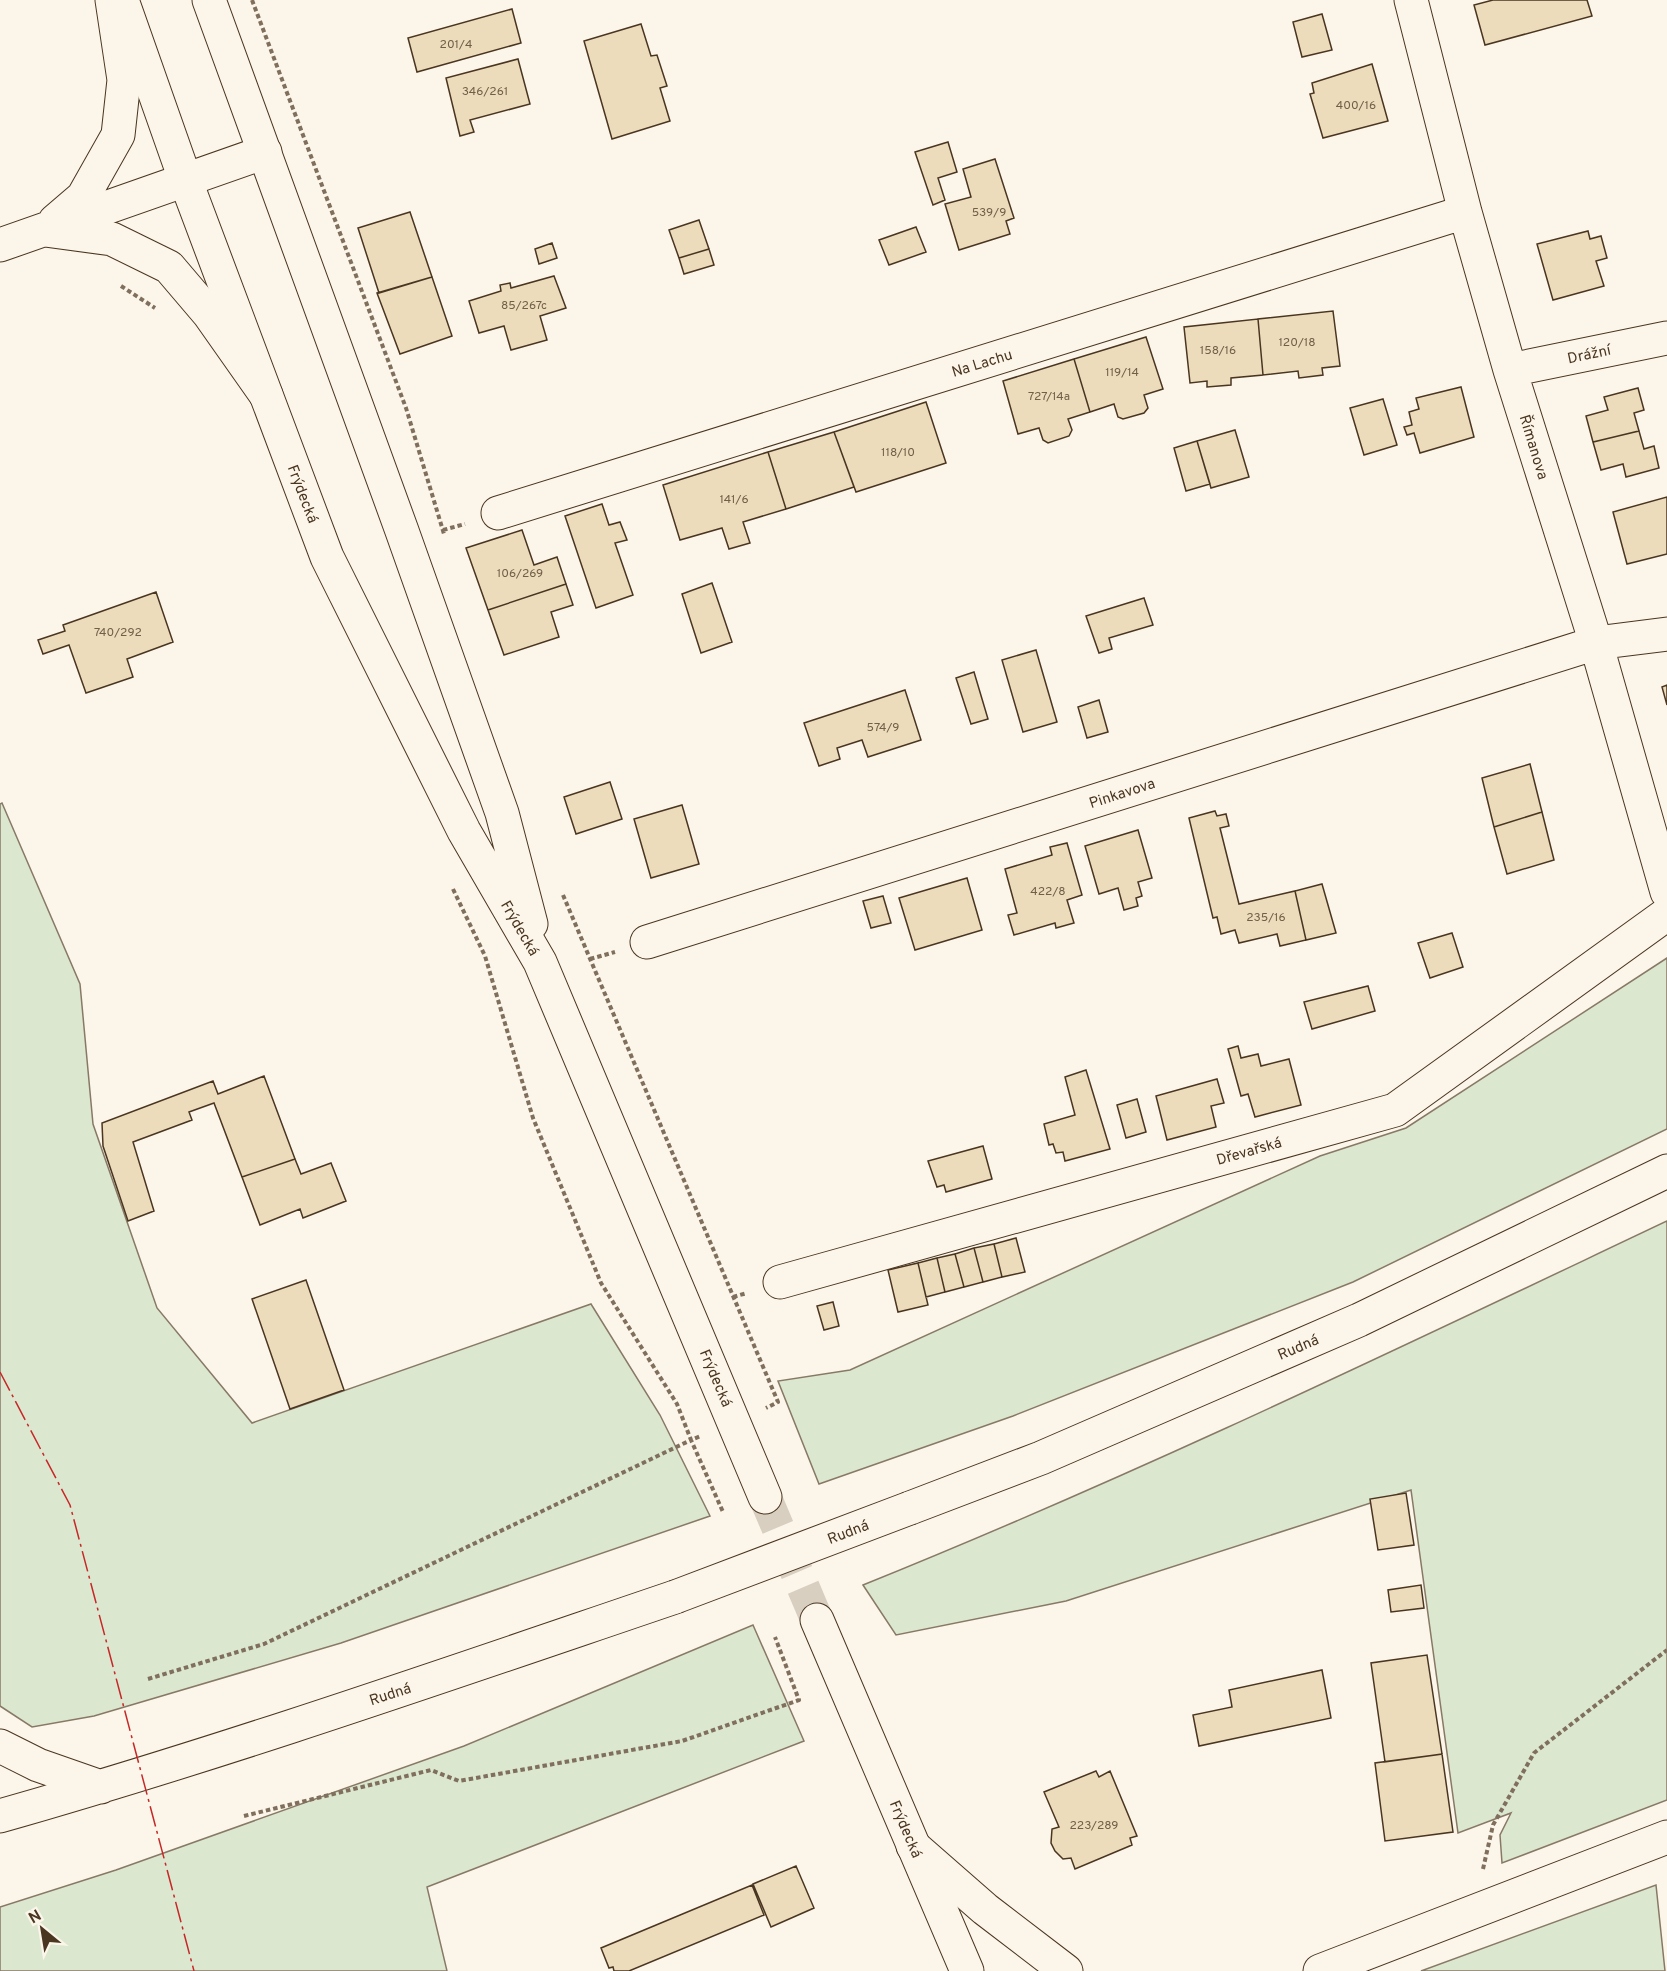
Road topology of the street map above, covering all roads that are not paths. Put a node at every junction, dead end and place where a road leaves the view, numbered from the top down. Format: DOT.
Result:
graph roads {
  1 [pos="112,0"];
  2 [pos="122,0"];
  3 [pos="208,0"];
  4 [pos="1411,0"];
  5 [pos="265,152"];
  6 [pos="185,178"];
  7 [pos="1465,212"];
  8 [pos="45,230"];
  9 [pos="0,245"];
  10 [pos="1667,338"];
  11 [pos="1510,370"];
  12 [pos="266,395"];
  13 [pos="498,513"];
  14 [pos="1667,634"];
  15 [pos="1596,643"];
  16 [pos="1667,892"];
  17 [pos="1667,914"];
  18 [pos="647,942"];
  19 [pos="540,962"];
  20 [pos="1667,1171"];
  21 [pos="780,1282"];
  22 [pos="765,1497"];
  23 [pos="817,1620"];
  24 [pos="0,1746"];
  25 [pos="101,1787"];
  26 [pos="0,1816"];
  27 [pos="1664,1839"];
  28 [pos="913,1846"];
  29 [pos="967,1971"];
  30 [pos="1066,1971"];
  31 [pos="1320,1971"];
  1 -- 8 [label="main road"];
  2 -- 6 [label="main road, Frýdecká"];
  3 -- 5 [label="main road, Frýdecká"];
  4 -- 7 [label="main road, Římanova"];
  5 -- 6 [label="main road"];
  5 -- 19 [label="main road, Frýdecká"];
  6 -- 8 [label="main road"];
  6 -- 12 [label="main road, Frýdecká"];
  7 -- 11 [label="main road, Římanova"];
  7 -- 13 [label="main road, Na Lachu"];
  8 -- 9 [label="main road"];
  8 -- 12 [label="main road"];
  10 -- 11 [label="main road, Drážní"];
  11 -- 15 [label="main road, Římanova"];
  12 -- 19 [label="main road, Frýdecká"];
  14 -- 15 [label="main road, Pinkavova"];
  15 -- 16 [label="main road, Římanova"];
  15 -- 18 [label="main road, Pinkavova"];
  17 -- 21 [label="main road, Dřevařská"];
  19 -- 22 [label="main road, Frýdecká"];
  20 -- 25 [label="main road, Rudná, bridge"];
  23 -- 28 [label="main road, Frýdecká"];
  24 -- 25 [label="main road"];
  25 -- 26 [label="main road, Rudná"];
  27 -- 31 [label="main road"];
  28 -- 29 [label="main road, Frýdecká"];
  28 -- 30 [label="main road"];
}
